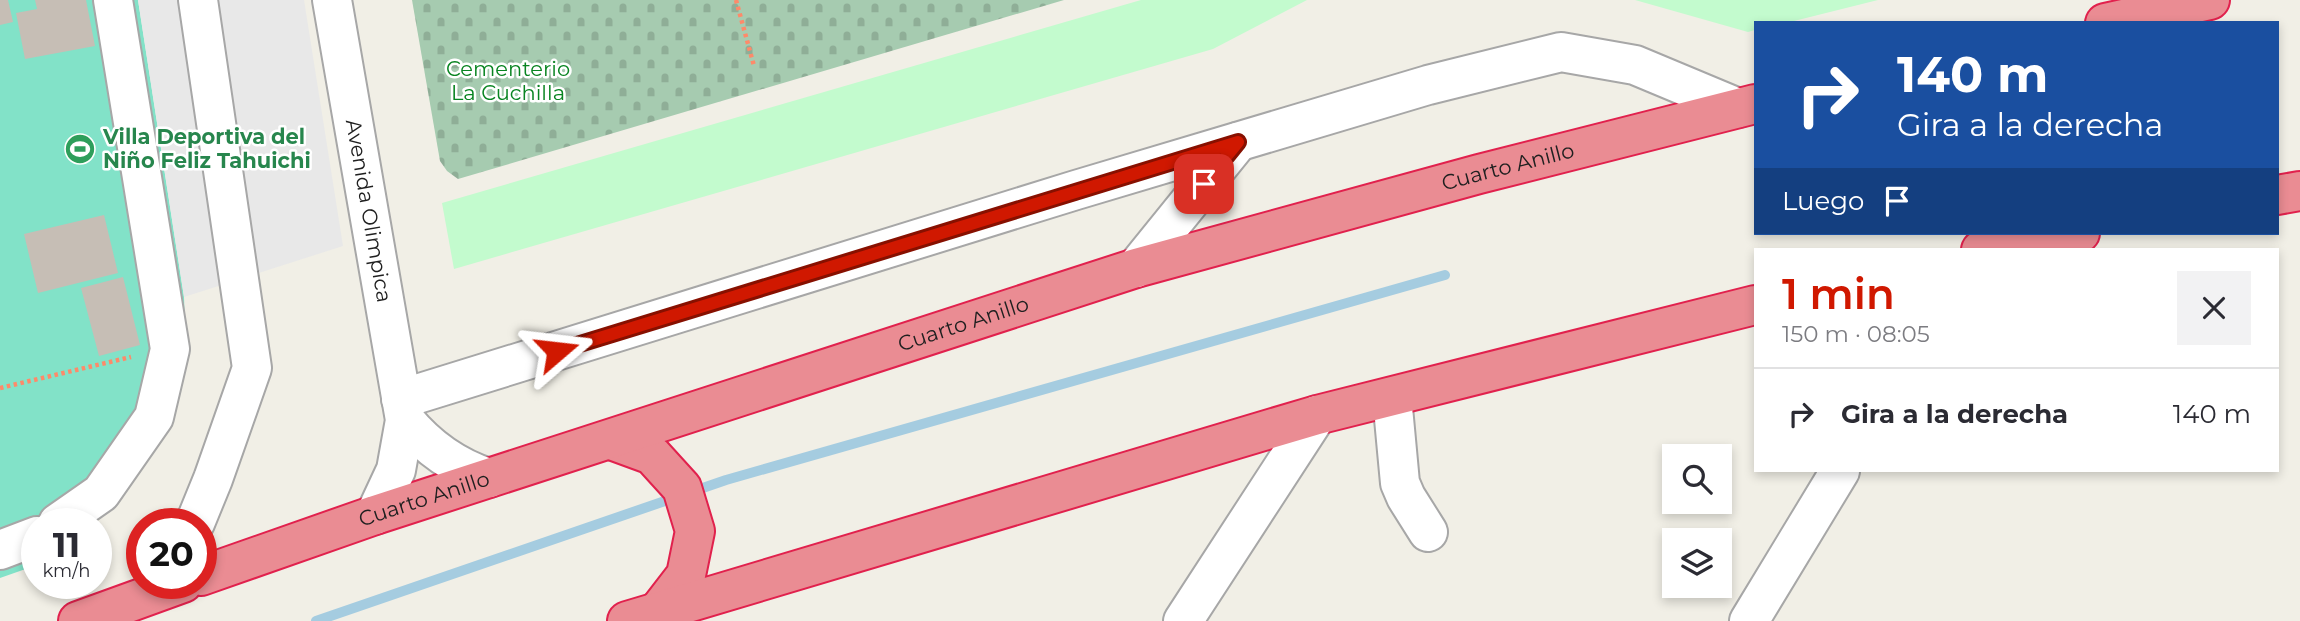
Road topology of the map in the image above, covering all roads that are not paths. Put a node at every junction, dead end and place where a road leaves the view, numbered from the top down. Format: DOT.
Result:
graph roads {
  1 [pos="113,0"];
  2 [pos="198,0"];
  3 [pos="332,0"];
  4 [pos="2210,0"];
  5 [pos="2114,21"];
  6 [pos="1747,106"];
  7 [pos="1238,142"];
  8 [pos="2300,191"];
  9 [pos="2279,195"];
  10 [pos="2068,235"];
  11 [pos="1993,248"];
  12 [pos="1136,268"];
  13 [pos="1754,305"];
  14 [pos="1392,397"];
  15 [pos="403,410"];
  16 [pos="1317,415"];
  17 [pos="611,440"];
  18 [pos="1839,472"];
  19 [pos="489,478"];
  20 [pos="80,508"];
  21 [pos="201,508"];
  22 [pos="375,515"];
  23 [pos="1428,532"];
  24 [pos="21,542"];
  25 [pos="0,550"];
  26 [pos="217,575"];
  27 [pos="148,599"];
  28 [pos="643,616"];
  29 [pos="78,621"];
  30 [pos="1183,621"];
  31 [pos="1749,621"];
  1 -- 20 [label="street"];
  2 -- 21 [label="street"];
  3 -- 15 [label="street, Avenida Olimpica"];
  4 -- 5 [label="highway"];
  6 -- 7 [label="street, Cuarto Anillo"];
  6 -- 12 [label="highway, Cuarto Anillo"];
  7 -- 12 [label="street"];
  7 -- 15 [label="street, Cuarto Anillo"];
  8 -- 9 [label="highway"];
  10 -- 11 [label="highway"];
  12 -- 17 [label="highway, Cuarto Anillo"];
  13 -- 14 [label="highway"];
  14 -- 16 [label="highway"];
  14 -- 23 [label="street"];
  15 -- 19 [label="street"];
  15 -- 22 [label="street, Avenida Olimpica"];
  16 -- 28 [label="highway"];
  16 -- 30 [label="street"];
  17 -- 19 [label="highway, Cuarto Anillo"];
  17 -- 28 [label="highway"];
  18 -- 31 [label="street"];
  19 -- 22 [label="highway, Cuarto Anillo"];
  22 -- 26 [label="highway, Cuarto Anillo"];
  24 -- 25 [label="street"];
  27 -- 29 [label="highway, Cuarto Anillo"];
}
